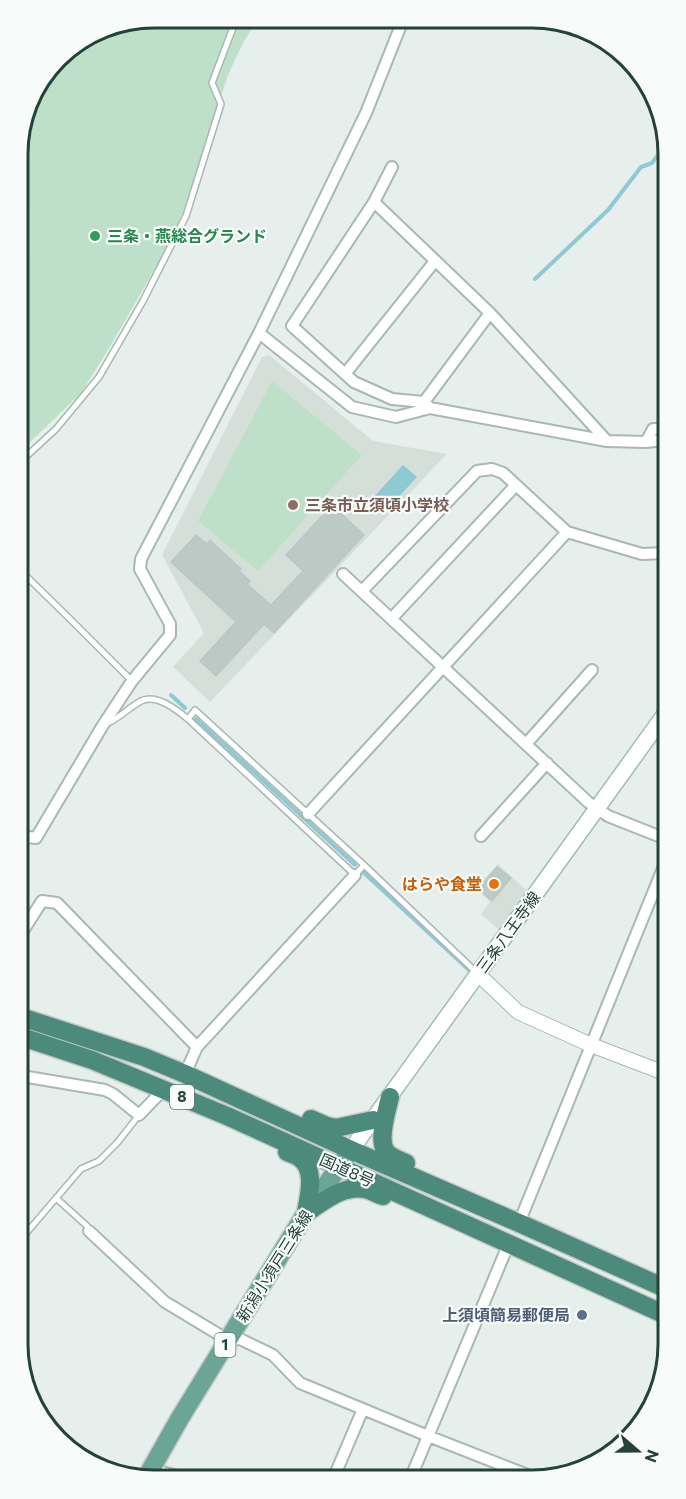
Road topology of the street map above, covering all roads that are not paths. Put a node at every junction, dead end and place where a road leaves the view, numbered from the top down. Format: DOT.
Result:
graph roads {
  1 [pos="400,28"];
  2 [pos="233,29"];
  3 [pos="392,167"];
  4 [pos="374,202"];
  5 [pos="435,261"];
  6 [pos="490,313"];
  7 [pos="259,333"];
  8 [pos="345,374"];
  9 [pos="427,405"];
  10 [pos="658,429"];
  11 [pos="607,441"];
  12 [pos="658,441"];
  13 [pos="646,442"];
  14 [pos="29,456"];
  15 [pos="516,485"];
  16 [pos="567,532"];
  17 [pos="658,553"];
  18 [pos="344,574"];
  19 [pos="29,578"];
  20 [pos="362,591"];
  21 [pos="392,618"];
  22 [pos="443,666"];
  23 [pos="592,670"];
  24 [pos="132,681"];
  25 [pos="188,719"];
  26 [pos="658,724"];
  27 [pos="103,725"];
  28 [pos="526,744"];
  29 [pos="547,763"];
  30 [pos="597,809"];
  31 [pos="308,814"];
  32 [pos="481,836"];
  33 [pos="657,836"];
  34 [pos="28,837"];
  35 [pos="364,865"];
  36 [pos="355,875"];
  37 [pos="657,882"];
  38 [pos="28,922"];
  39 [pos="477,974"];
  40 [pos="28,1019"];
  41 [pos="28,1039"];
  42 [pos="591,1045"];
  43 [pos="197,1047"];
  44 [pos="657,1070"];
  45 [pos="185,1074"];
  46 [pos="28,1077"];
  47 [pos="164,1089"];
  48 [pos="390,1097"];
  49 [pos="261,1108"];
  50 [pos="139,1115"];
  51 [pos="227,1116"];
  52 [pos="372,1120"];
  53 [pos="351,1150"];
  54 [pos="340,1166"];
  55 [pos="56,1198"];
  56 [pos="472,1202"];
  57 [pos="439,1211"];
  58 [pos="306,1213"];
  59 [pos="519,1223"];
  60 [pos="28,1231"];
  61 [pos="89,1232"];
  62 [pos="509,1243"];
  63 [pos="657,1284"];
  64 [pos="657,1311"];
  65 [pos="228,1340"];
  66 [pos="363,1409"];
  67 [pos="428,1436"];
  68 [pos="151,1470"];
  69 [pos="337,1470"];
  70 [pos="414,1470"];
  71 [pos="515,1470"];
  1 -- 7 [label="street"];
  2 -- 14 [label="lane"];
  3 -- 4 [label="street"];
  4 -- 5 [label="street"];
  4 -- 8 [label="street"];
  5 -- 6 [label="street"];
  5 -- 8 [label="street"];
  6 -- 9 [label="street"];
  6 -- 11 [label="street"];
  7 -- 9 [label="street"];
  7 -- 24 [label="street"];
  8 -- 9 [label="street"];
  9 -- 11 [label="street"];
  10 -- 13 [label="street"];
  11 -- 13 [label="street"];
  12 -- 13 [label="street"];
  15 -- 16 [label="street"];
  15 -- 20 [label="street"];
  15 -- 21 [label="street"];
  16 -- 17 [label="street"];
  16 -- 22 [label="street"];
  18 -- 20 [label="street"];
  19 -- 24 [label="lane"];
  20 -- 21 [label="street"];
  21 -- 22 [label="street"];
  22 -- 28 [label="street"];
  22 -- 31 [label="street"];
  23 -- 28 [label="street"];
  24 -- 27 [label="street"];
  25 -- 27 [label="lane"];
  25 -- 31 [label="lane"];
  25 -- 36 [label="lane"];
  26 -- 30 [label="main road, 三条八王寺線"];
  27 -- 34 [label="street"];
  28 -- 29 [label="street"];
  29 -- 30 [label="street"];
  29 -- 32 [label="street"];
  30 -- 33 [label="street"];
  30 -- 39 [label="main road, 三条八王寺線"];
  31 -- 35 [label="lane"];
  35 -- 36 [label="lane"];
  35 -- 39 [label="lane"];
  36 -- 43 [label="street"];
  37 -- 42 [label="street"];
  38 -- 43 [label="street"];
  39 -- 42 [label="street"];
  39 -- 48 [label="main road, 三条八王寺線"];
  40 -- 45 [label="highway, 国道8号 / 8"];
  41 -- 47 [label="highway, 国道8号 / 8"];
  42 -- 44 [label="street"];
  42 -- 59 [label="street"];
  43 -- 45 [label="street"];
  45 -- 49 [label="highway, 国道8号 / 8"];
  46 -- 50 [label="street"];
  47 -- 50 [label="street"];
  47 -- 51 [label="highway, 国道8号 / 8"];
  48 -- 52 [label="main road, 三条八王寺線"];
  48 -- 56 [label="highway"];
  49 -- 52 [label="highway"];
  49 -- 53 [label="highway, 国道8号 / 8"];
  50 -- 55 [label="lane"];
  51 -- 54 [label="highway, 国道8号 / 8"];
  51 -- 58 [label="highway"];
  52 -- 53 [label="main road, 三条八王寺線"];
  53 -- 54 [label="main road, 新潟小須戸三条線 / 1"];
  53 -- 56 [label="highway, 国道8号 / 8"];
  54 -- 57 [label="highway, 国道8号 / 8"];
  54 -- 58 [label="main road, 新潟小須戸三条線 / 1"];
  55 -- 60 [label="lane"];
  55 -- 61 [label="lane"];
  56 -- 59 [label="highway, 国道8号 / 8"];
  57 -- 58 [label="highway"];
  57 -- 62 [label="highway, 国道8号 / 8"];
  58 -- 65 [label="main road, 新潟小須戸三条線 / 1"];
  59 -- 63 [label="highway, 国道8号 / 8"];
  61 -- 65 [label="street"];
  62 -- 64 [label="highway, 国道8号 / 8"];
  62 -- 67 [label="street"];
  65 -- 66 [label="street"];
  65 -- 68 [label="main road, 新潟小須戸三条線 / 1"];
  66 -- 67 [label="street"];
  66 -- 69 [label="street"];
  67 -- 70 [label="street"];
  67 -- 71 [label="street"];
}
